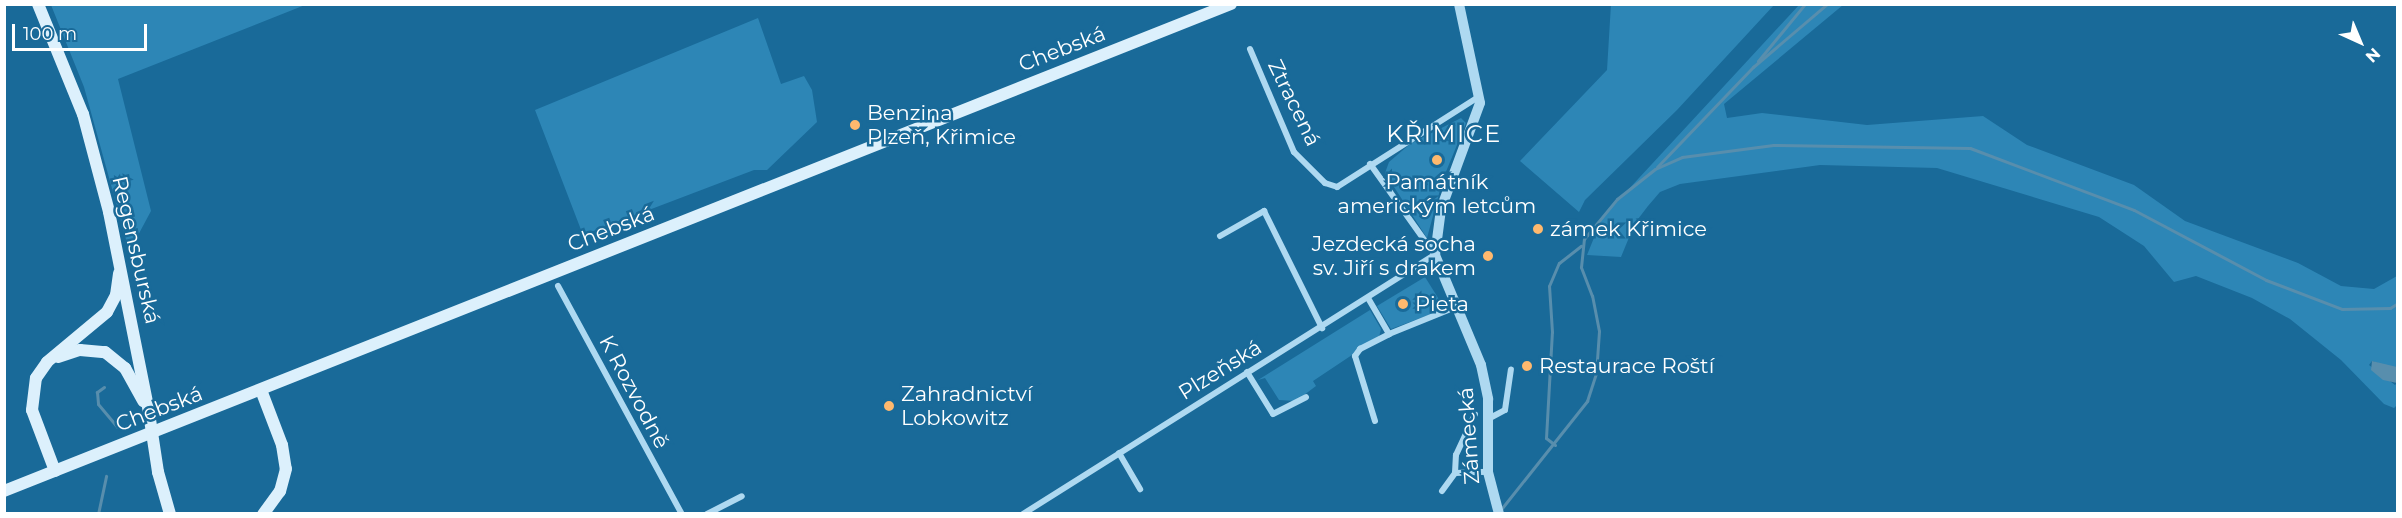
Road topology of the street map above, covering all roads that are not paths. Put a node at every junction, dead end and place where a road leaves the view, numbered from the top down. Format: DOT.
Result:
graph roads {
  1 [pos="38,4"];
  2 [pos="1231,4"];
  3 [pos="1459,4"];
  4 [pos="1212,8"];
  5 [pos="1250,49"];
  6 [pos="1480,92"];
  7 [pos="1370,164"];
  8 [pos="1220,236"];
  9 [pos="116,245"];
  10 [pos="1435,255"];
  11 [pos="558,286"];
  12 [pos="1368,298"];
  13 [pos="1448,310"];
  14 [pos="1322,328"];
  15 [pos="1389,334"];
  16 [pos="1511,369"];
  17 [pos="40,370"];
  18 [pos="1247,372"];
  19 [pos="261,390"];
  20 [pos="142,391"];
  21 [pos="1306,397"];
  22 [pos="1475,414"];
  23 [pos="1487,419"];
  24 [pos="1375,421"];
  25 [pos="1119,453"];
  26 [pos="55,471"];
  27 [pos="1488,472"];
  28 [pos="1455,473"];
  29 [pos="162,488"];
  30 [pos="1140,489"];
  31 [pos="1442,490"];
  32 [pos="4,491"];
  33 [pos="742,496"];
  34 [pos="164,513"];
  35 [pos="170,513"];
  36 [pos="263,513"];
  37 [pos="682,513"];
  38 [pos="707,513"];
  39 [pos="1023,513"];
  40 [pos="1499,513"];
  1 -- 9 [label="main road, Regensburská"];
  2 -- 4 [label="main road, Chebská"];
  3 -- 6 [label="street"];
  4 -- 19 [label="main road, Chebská"];
  5 -- 7 [label="street, Ztracená"];
  6 -- 7 [label="street"];
  6 -- 10 [label="street"];
  7 -- 10 [label="street"];
  8 -- 14 [label="street"];
  9 -- 17 [label="main road"];
  9 -- 20 [label="main road, Regensburská"];
  10 -- 12 [label="street, Plzeňská"];
  10 -- 23 [label="street, Zámecká"];
  11 -- 37 [label="street, K Rozvodně"];
  12 -- 14 [label="street, Plzeňská"];
  12 -- 15 [label="street"];
  13 -- 15 [label="street"];
  14 -- 18 [label="street, Plzeňská"];
  15 -- 24 [label="street"];
  16 -- 23 [label="street"];
  17 -- 20 [label="main road"];
  17 -- 26 [label="main road"];
  18 -- 21 [label="street"];
  18 -- 25 [label="street, Plzeňská"];
  19 -- 26 [label="main road, Chebská"];
  19 -- 36 [label="main road"];
  20 -- 29 [label="main road, bridge"];
  22 -- 28 [label="street"];
  23 -- 27 [label="street, Zámecká"];
  25 -- 30 [label="street"];
  25 -- 39 [label="street, Plzeňská"];
  26 -- 32 [label="main road, Chebská"];
  27 -- 28 [label="street"];
  27 -- 40 [label="street, Zámecká"];
  28 -- 31 [label="street"];
  29 -- 34 [label="main road"];
  29 -- 35 [label="main road"];
  33 -- 38 [label="street"];
}
